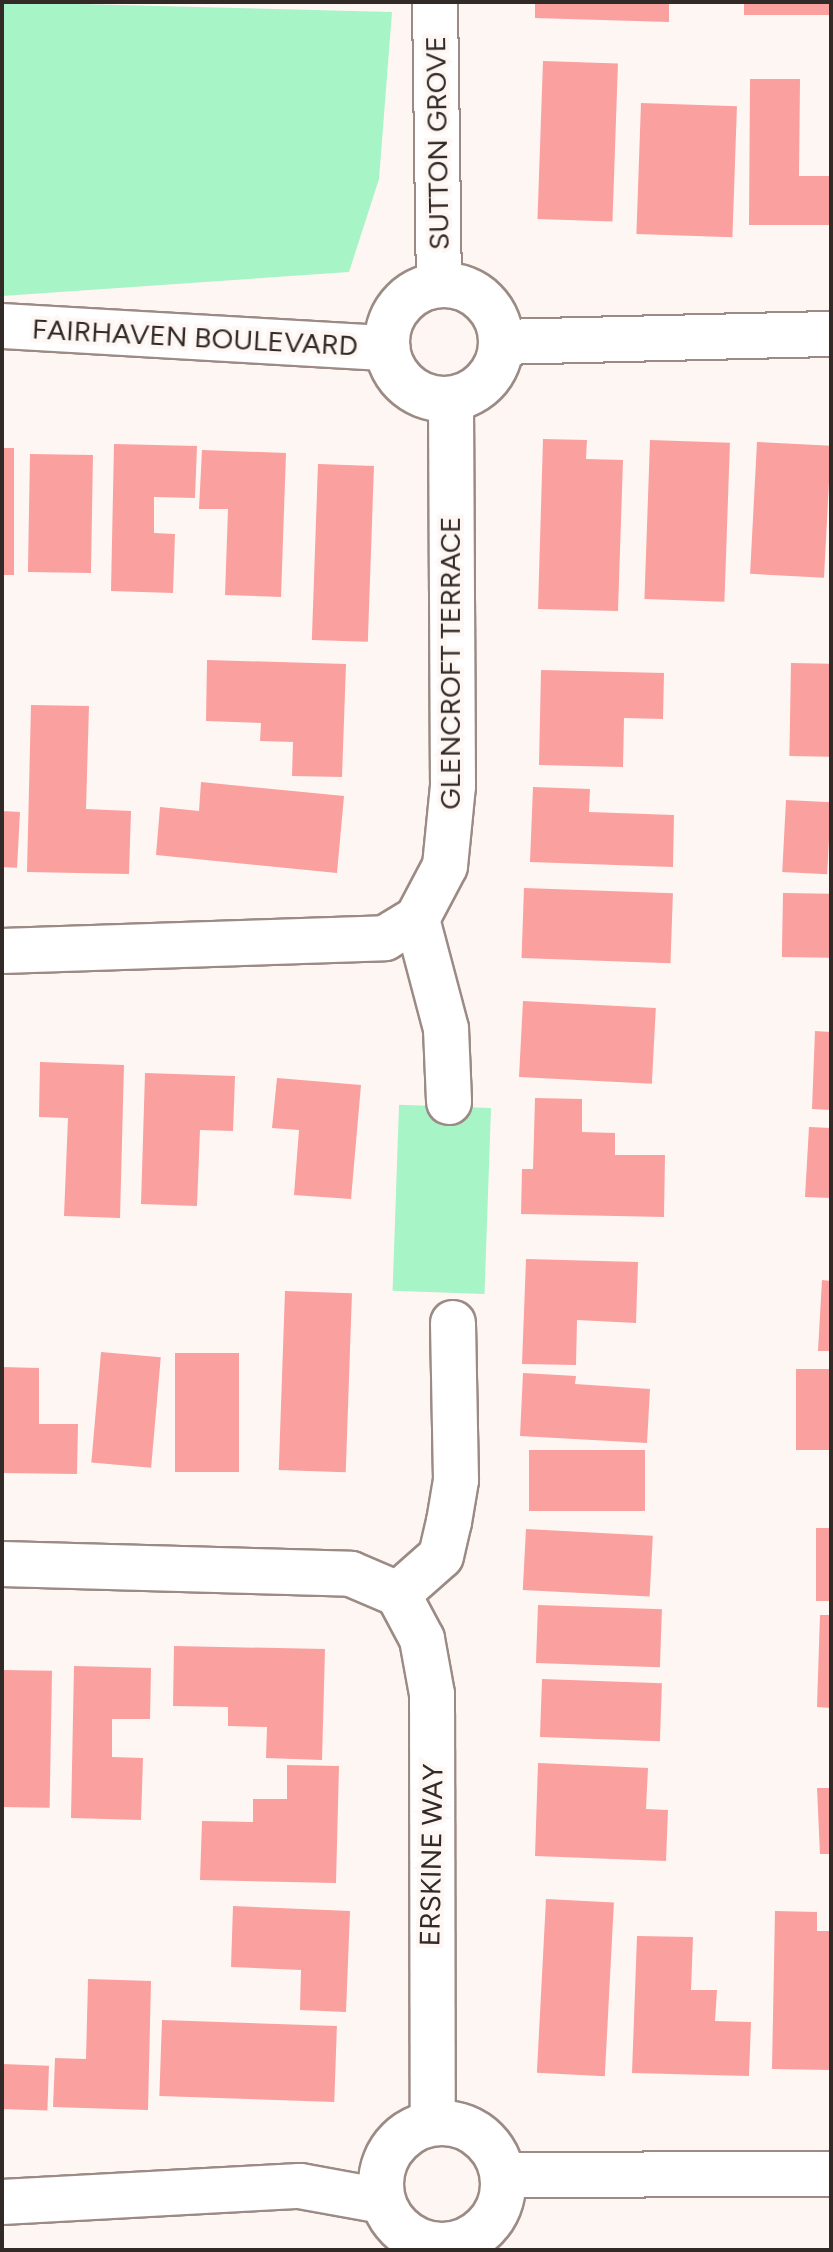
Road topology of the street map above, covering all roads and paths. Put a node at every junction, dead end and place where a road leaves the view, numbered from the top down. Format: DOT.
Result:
graph roads {
  1 [pos="435,2"];
  2 [pos="439,284"];
  3 [pos="2,326"];
  4 [pos="831,334"];
  5 [pos="501,342"];
  6 [pos="387,348"];
  7 [pos="451,399"];
  8 [pos="417,919"];
  9 [pos="2,951"];
  10 [pos="449,1102"];
  11 [pos="453,1323"];
  12 [pos="2,1564"];
  13 [pos="398,1594"];
  14 [pos="433,2123"];
  15 [pos="831,2174"];
  16 [pos="503,2175"];
  17 [pos="382,2201"];
  18 [pos="2,2202"];
  19 [pos="440,2248"];
  1 -- 2 [label="street, SUTTON GROVE"];
  2 -- 5 [label="street"];
  2 -- 6 [label="street"];
  3 -- 6 [label="street, FAIRHAVEN BOULEVARD"];
  4 -- 5 [label="street"];
  5 -- 7 [label="street"];
  6 -- 7 [label="street"];
  7 -- 8 [label="street, GLENCROFT TERRACE"];
  8 -- 9 [label="street"];
  8 -- 10 [label="street"];
  11 -- 13 [label="street"];
  12 -- 13 [label="street"];
  13 -- 14 [label="street, ERSKINE WAY"];
  14 -- 16 [label="street"];
  14 -- 17 [label="street"];
  15 -- 16 [label="street"];
  16 -- 19 [label="street"];
  17 -- 18 [label="street"];
  17 -- 19 [label="street"];
}
